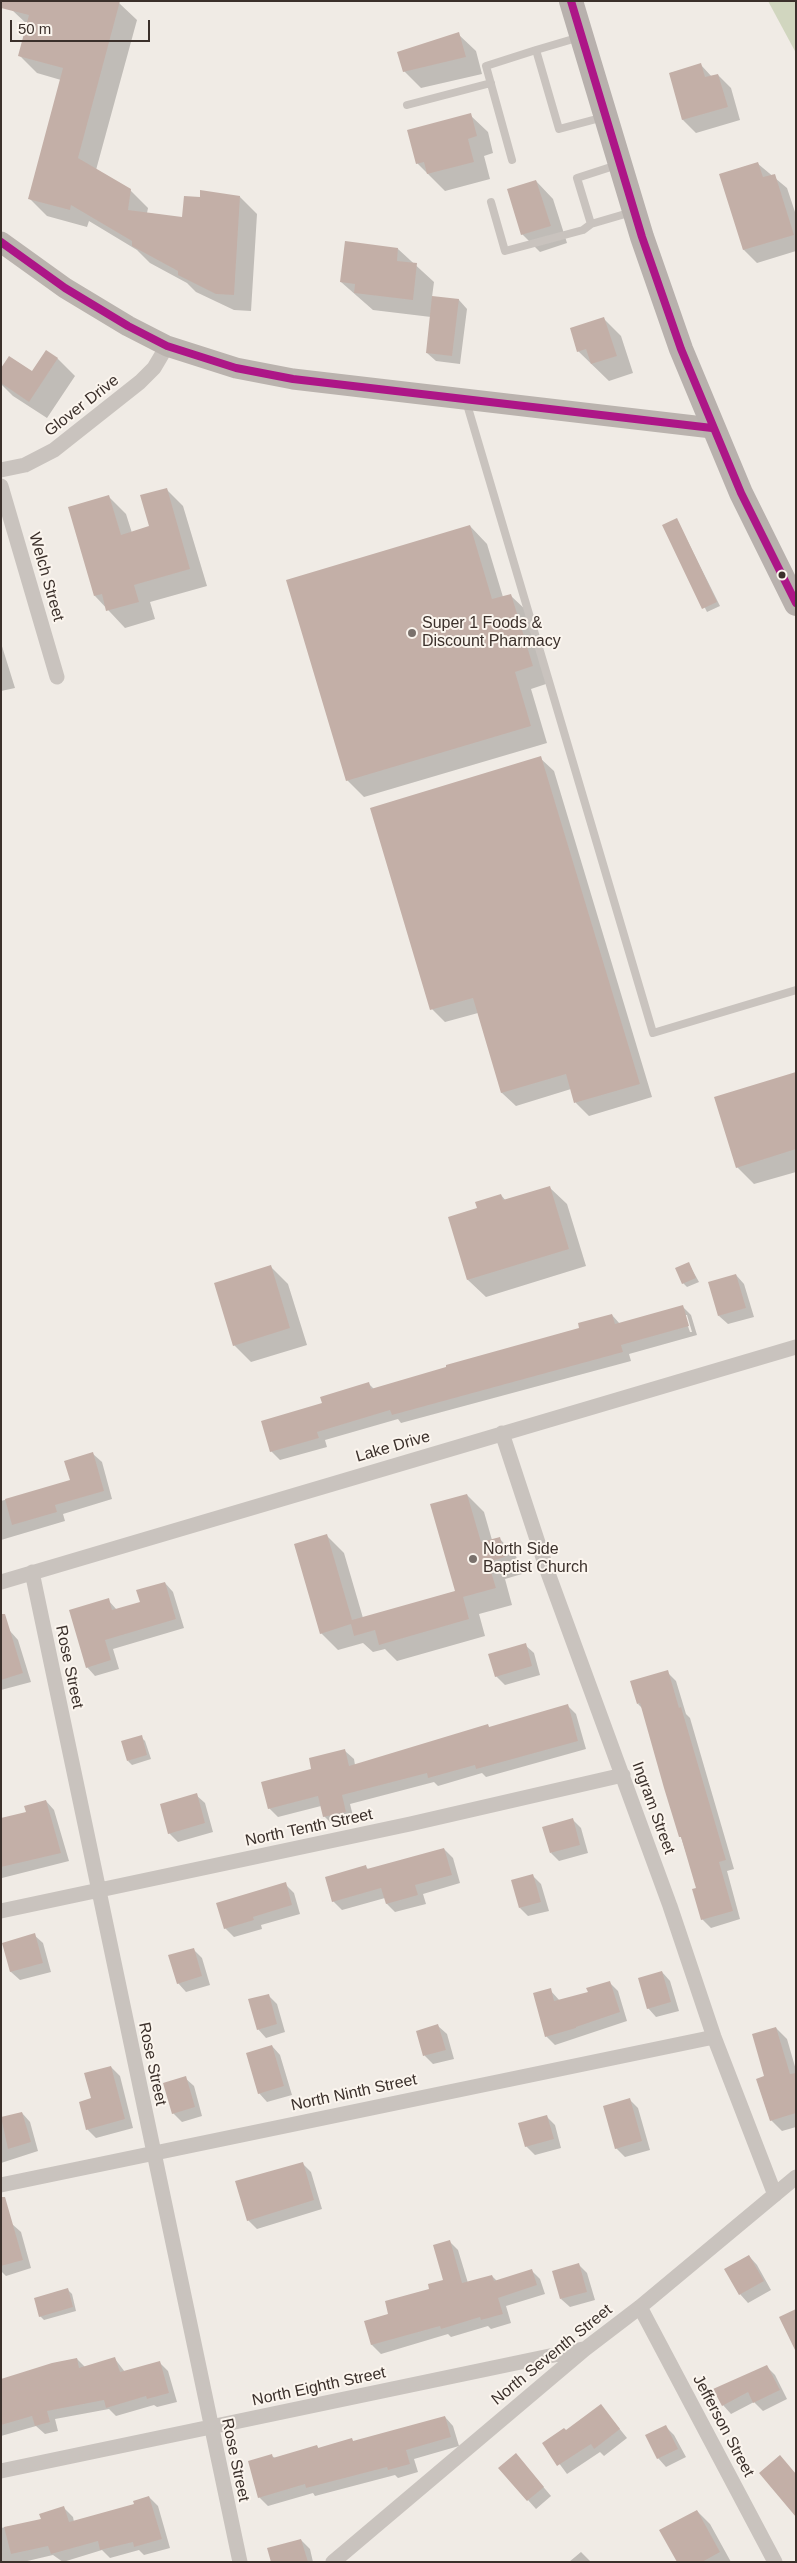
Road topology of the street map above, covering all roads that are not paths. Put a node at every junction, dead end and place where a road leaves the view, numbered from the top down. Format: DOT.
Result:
graph roads {
  1 [pos="571,1"];
  2 [pos="581,36"];
  3 [pos="536,50"];
  4 [pos="491,83"];
  5 [pos="407,105"];
  6 [pos="606,116"];
  7 [pos="512,160"];
  8 [pos="620,164"];
  9 [pos="491,202"];
  10 [pos="634,212"];
  11 [pos="591,224"];
  12 [pos="1,242"];
  13 [pos="167,346"];
  14 [pos="465,399"];
  15 [pos="712,428"];
  16 [pos="1,470"];
  17 [pos="1,486"];
  18 [pos="796,604"];
  19 [pos="57,677"];
  20 [pos="796,990"];
  21 [pos="796,1347"];
  22 [pos="502,1433"];
  23 [pos="32,1572"];
  24 [pos="1,1582"];
  25 [pos="623,1775"];
  26 [pos="99,1891"];
  27 [pos="1,1911"];
  28 [pos="714,2037"];
  29 [pos="153,2154"];
  30 [pos="796,2177"];
  31 [pos="1,2185"];
  32 [pos="775,2195"];
  33 [pos="640,2307"];
  34 [pos="584,2349"];
  35 [pos="210,2428"];
  36 [pos="1,2471"];
  37 [pos="240,2562"];
  38 [pos="333,2562"];
  39 [pos="775,2562"];
  1 -- 2 [label="main road"];
  2 -- 3 [label="lane"];
  2 -- 6 [label="main road"];
  3 -- 4 [label="lane"];
  3 -- 6 [label="lane"];
  4 -- 5 [label="lane"];
  4 -- 7 [label="lane"];
  6 -- 8 [label="main road"];
  8 -- 10 [label="main road"];
  8 -- 11 [label="lane"];
  9 -- 11 [label="lane"];
  10 -- 11 [label="lane"];
  10 -- 15 [label="main road"];
  12 -- 13 [label="main road"];
  13 -- 14 [label="main road"];
  13 -- 16 [label="street, Glover Drive"];
  14 -- 15 [label="main road"];
  14 -- 20 [label="lane"];
  15 -- 18 [label="main road"];
  17 -- 19 [label="street, Welch Street"];
  21 -- 22 [label="street, Lake Drive"];
  22 -- 23 [label="street, Lake Drive"];
  22 -- 25 [label="street, Ingram Street"];
  23 -- 24 [label="street, Lake Drive"];
  23 -- 26 [label="street, Rose Street"];
  25 -- 26 [label="street, North Tenth Street"];
  25 -- 28 [label="street, Ingram Street"];
  26 -- 27 [label="street, North Tenth Street"];
  26 -- 29 [label="street, Rose Street"];
  28 -- 29 [label="street, North Ninth Street"];
  28 -- 32 [label="street, Ingram Street"];
  29 -- 31 [label="street, North Ninth Street"];
  29 -- 35 [label="street, Rose Street"];
  30 -- 32 [label="street, North Seventh Street"];
  32 -- 33 [label="street, North Seventh Street"];
  33 -- 34 [label="street, North Seventh Street"];
  33 -- 39 [label="street, Jefferson Street"];
  34 -- 35 [label="street, North Eighth Street"];
  34 -- 38 [label="street, North Seventh Street"];
  35 -- 36 [label="street, North Eighth Street"];
  35 -- 37 [label="street, Rose Street"];
}
